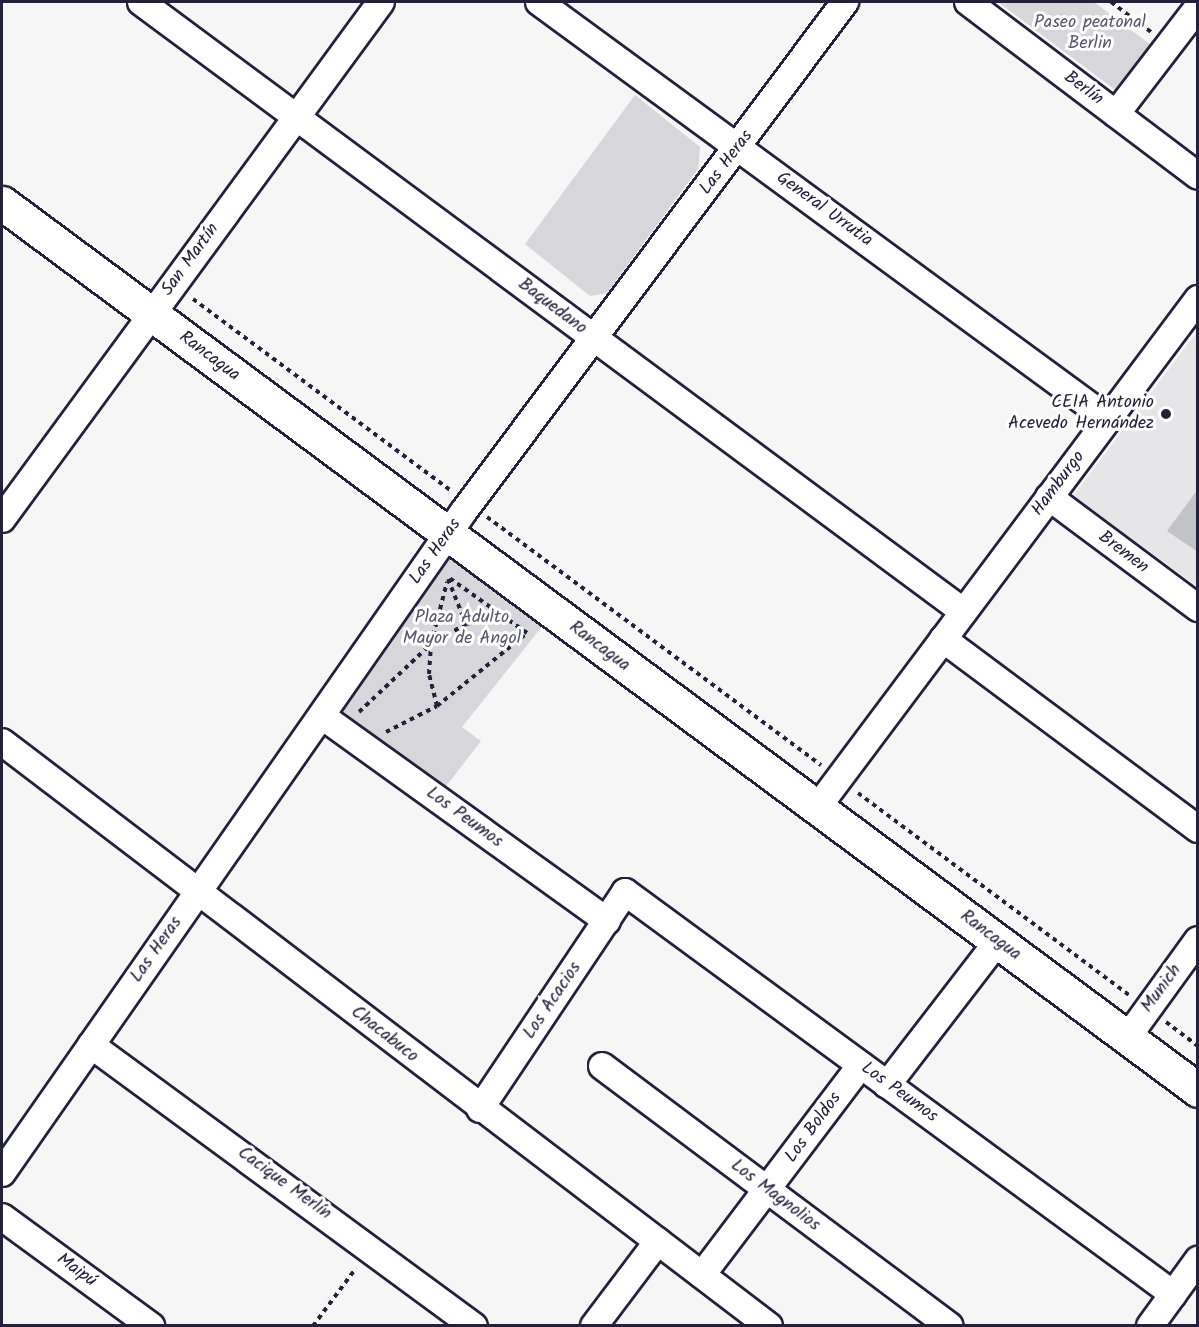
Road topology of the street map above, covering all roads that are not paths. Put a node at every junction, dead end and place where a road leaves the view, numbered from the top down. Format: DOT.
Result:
graph roads {
  1 [pos="141,2"];
  2 [pos="381,2"];
  3 [pos="538,2"];
  4 [pos="845,2"];
  5 [pos="968,2"];
  6 [pos="1197,7"];
  7 [pos="1116,114"];
  8 [pos="296,117"];
  9 [pos="739,148"];
  10 [pos="1197,176"];
  11 [pos="2,203"];
  12 [pos="1197,299"];
  13 [pos="151,315"];
  14 [pos="595,339"];
  15 [pos="1108,419"];
  16 [pos="1049,497"];
  17 [pos="2,519"];
  18 [pos="448,534"];
  19 [pos="1197,608"];
  20 [pos="964,612"];
  21 [pos="943,639"];
  22 [pos="321,716"];
  23 [pos="2,742"];
  24 [pos="817,808"];
  25 [pos="1197,829"];
  26 [pos="625,892"];
  27 [pos="197,893"];
  28 [pos="606,921"];
  29 [pos="1197,940"];
  30 [pos="997,942"];
  31 [pos="1127,1038"];
  32 [pos="91,1045"];
  33 [pos="861,1065"];
  34 [pos="602,1066"];
  35 [pos="887,1085"];
  36 [pos="1197,1090"];
  37 [pos="480,1109"];
  38 [pos="2,1173"];
  39 [pos="768,1191"];
  40 [pos="2,1217"];
  41 [pos="658,1241"];
  42 [pos="1197,1260"];
  43 [pos="702,1275"];
  44 [pos="1173,1294"];
  45 [pos="151,1326"];
  46 [pos="474,1326"];
  47 [pos="594,1326"];
  48 [pos="770,1326"];
  49 [pos="949,1326"];
  50 [pos="1150,1326"];
  1 -- 8 [label="street, Baquedano"];
  2 -- 8 [label="street, San Martín"];
  3 -- 9 [label="street, General Urrutia"];
  4 -- 9 [label="street, Las Heras"];
  5 -- 7 [label="street, Berlín"];
  6 -- 7 [label="street"];
  7 -- 10 [label="street, Berlín"];
  8 -- 13 [label="street, San Martín"];
  8 -- 14 [label="street, Baquedano"];
  9 -- 14 [label="street, Las Heras"];
  9 -- 15 [label="street, General Urrutia"];
  11 -- 13 [label="main road, Rancagua"];
  12 -- 15 [label="street, Hamburgo"];
  13 -- 17 [label="street, San Martín"];
  13 -- 18 [label="main road, Rancagua"];
  14 -- 18 [label="street, Las Heras"];
  14 -- 20 [label="street, Baquedano"];
  15 -- 16 [label="street, Hamburgo"];
  16 -- 19 [label="street, Bremen"];
  16 -- 20 [label="street, Hamburgo"];
  18 -- 22 [label="street, Las Heras"];
  18 -- 24 [label="main road, Rancagua"];
  20 -- 21 [label="street, Hamburgo"];
  21 -- 24 [label="street, Hamburgo"];
  21 -- 25 [label="street"];
  22 -- 27 [label="street, Las Heras"];
  22 -- 28 [label="street, Los Peumos"];
  23 -- 27 [label="street, Chacabuco"];
  24 -- 30 [label="main road, Rancagua"];
  26 -- 28 [label="street, Los Acacios"];
  26 -- 33 [label="street, Los Peumos"];
  27 -- 32 [label="street, Las Heras"];
  27 -- 37 [label="street, Chacabuco"];
  28 -- 37 [label="street, Los Acacios"];
  29 -- 31 [label="street, Munich"];
  30 -- 31 [label="main road, Rancagua"];
  30 -- 35 [label="street"];
  31 -- 36 [label="main road, Rancagua"];
  32 -- 38 [label="street, Las Heras"];
  32 -- 46 [label="street, Cacique Merlín"];
  33 -- 35 [label="street, Los Peumos"];
  33 -- 39 [label="street, Los Boldos"];
  34 -- 39 [label="street, Los Magnolios"];
  35 -- 44 [label="street, Los Peumos"];
  37 -- 41 [label="street, Chacabuco"];
  39 -- 43 [label="street, Los Boldos"];
  39 -- 49 [label="street, Los Magnolios"];
  40 -- 45 [label="street, Maipú"];
  41 -- 43 [label="street, Chacabuco"];
  41 -- 47 [label="street"];
  42 -- 44 [label="street"];
  43 -- 48 [label="street, Chacabuco"];
  44 -- 50 [label="street"];
}
